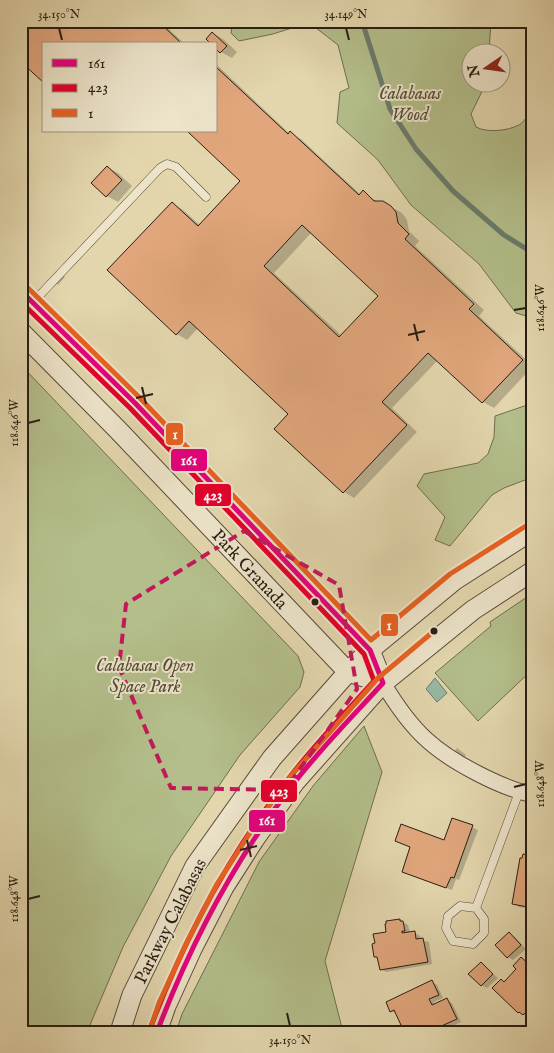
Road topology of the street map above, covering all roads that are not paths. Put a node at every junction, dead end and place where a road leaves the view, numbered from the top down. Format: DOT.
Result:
graph roads {
  1 [pos="206,197"];
  2 [pos="25,303"];
  3 [pos="21,332"];
  4 [pos="533,530"];
  5 [pos="533,571"];
  6 [pos="370,650"];
  7 [pos="348,672"];
  8 [pos="383,683"];
  9 [pos="526,793"];
  10 [pos="476,908"];
  11 [pos="120,1032"];
  12 [pos="157,1032"];
  1 -- 2 [label="lane"];
  2 -- 6 [label="street, Park Granada"];
  3 -- 7 [label="street, Park Granada"];
  4 -- 6 [label="street, Parkway Calabasas"];
  5 -- 8 [label="street, Parkway Calabasas"];
  6 -- 7 [label="street, Parkway Calabasas"];
  6 -- 8 [label="street, Park Granada"];
  7 -- 8 [label="street, Park Granada"];
  7 -- 11 [label="street, Parkway Calabasas"];
  8 -- 9 [label="street, Park Granada"];
  8 -- 12 [label="street, Parkway Calabasas"];
  9 -- 10 [label="lane"];
  10 -- 10 [label="lane"];
}
